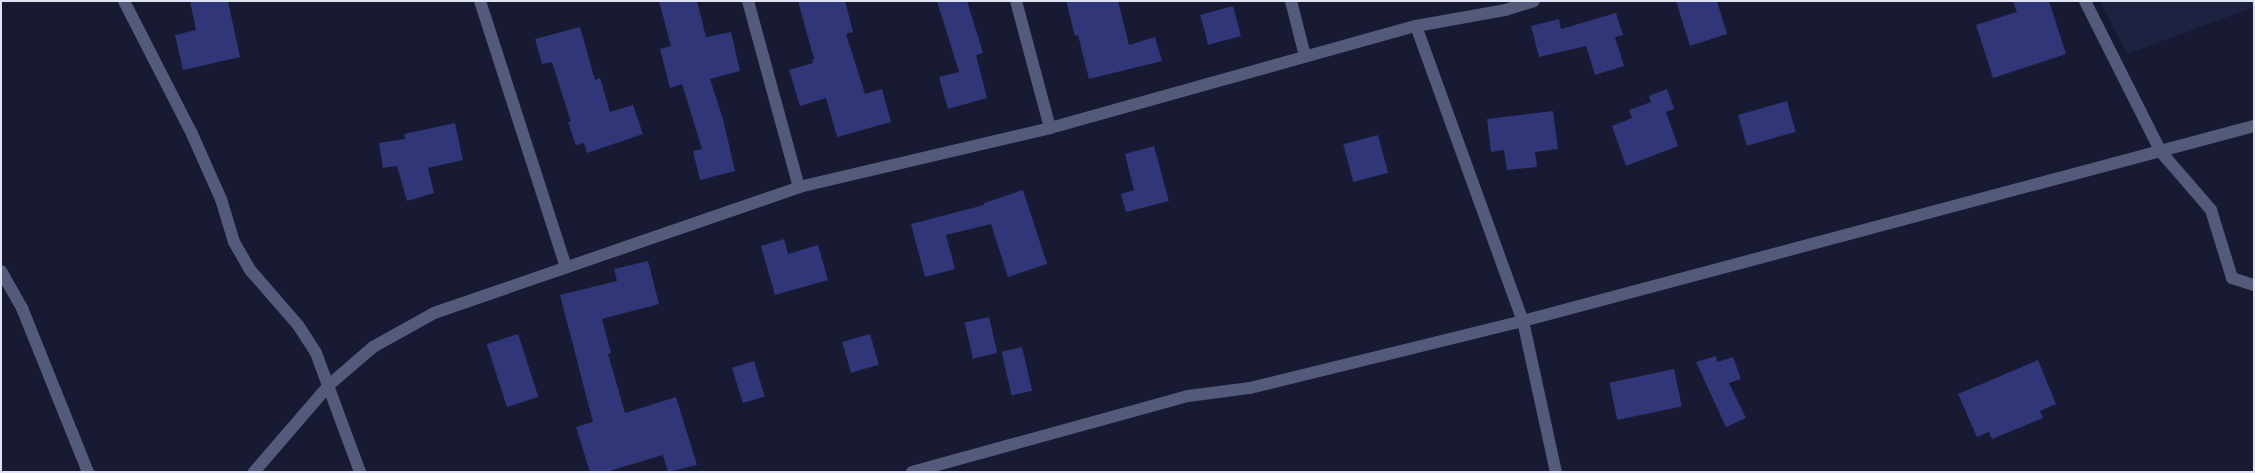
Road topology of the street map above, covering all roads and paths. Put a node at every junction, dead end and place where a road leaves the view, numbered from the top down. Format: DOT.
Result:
graph roads {
  1 [pos="124,1"];
  2 [pos="480,1"];
  3 [pos="748,1"];
  4 [pos="1016,1"];
  5 [pos="1291,1"];
  6 [pos="1534,1"];
  7 [pos="2085,1"];
  8 [pos="1504,6"];
  9 [pos="1416,26"];
  10 [pos="1305,56"];
  11 [pos="2254,126"];
  12 [pos="1050,128"];
  13 [pos="2162,152"];
  14 [pos="799,186"];
  15 [pos="566,267"];
  16 [pos="1,271"];
  17 [pos="2254,285"];
  18 [pos="1523,320"];
  19 [pos="330,385"];
  20 [pos="88,472"];
  21 [pos="254,472"];
  22 [pos="360,472"];
  23 [pos="912,472"];
  24 [pos="1556,472"];
  1 -- 19 [label="street"];
  2 -- 15 [label="street"];
  3 -- 14 [label="street"];
  4 -- 12 [label="street"];
  5 -- 10 [label="street"];
  6 -- 8 [label="street"];
  7 -- 13 [label="street"];
  8 -- 9 [label="street"];
  9 -- 10 [label="street"];
  9 -- 18 [label="street"];
  10 -- 12 [label="street"];
  11 -- 13 [label="street"];
  12 -- 14 [label="street"];
  13 -- 17 [label="street"];
  13 -- 18 [label="street"];
  14 -- 15 [label="street"];
  15 -- 19 [label="street"];
  16 -- 20 [label="street"];
  18 -- 23 [label="street"];
  18 -- 24 [label="street"];
  19 -- 21 [label="street"];
  19 -- 22 [label="street"];
}
